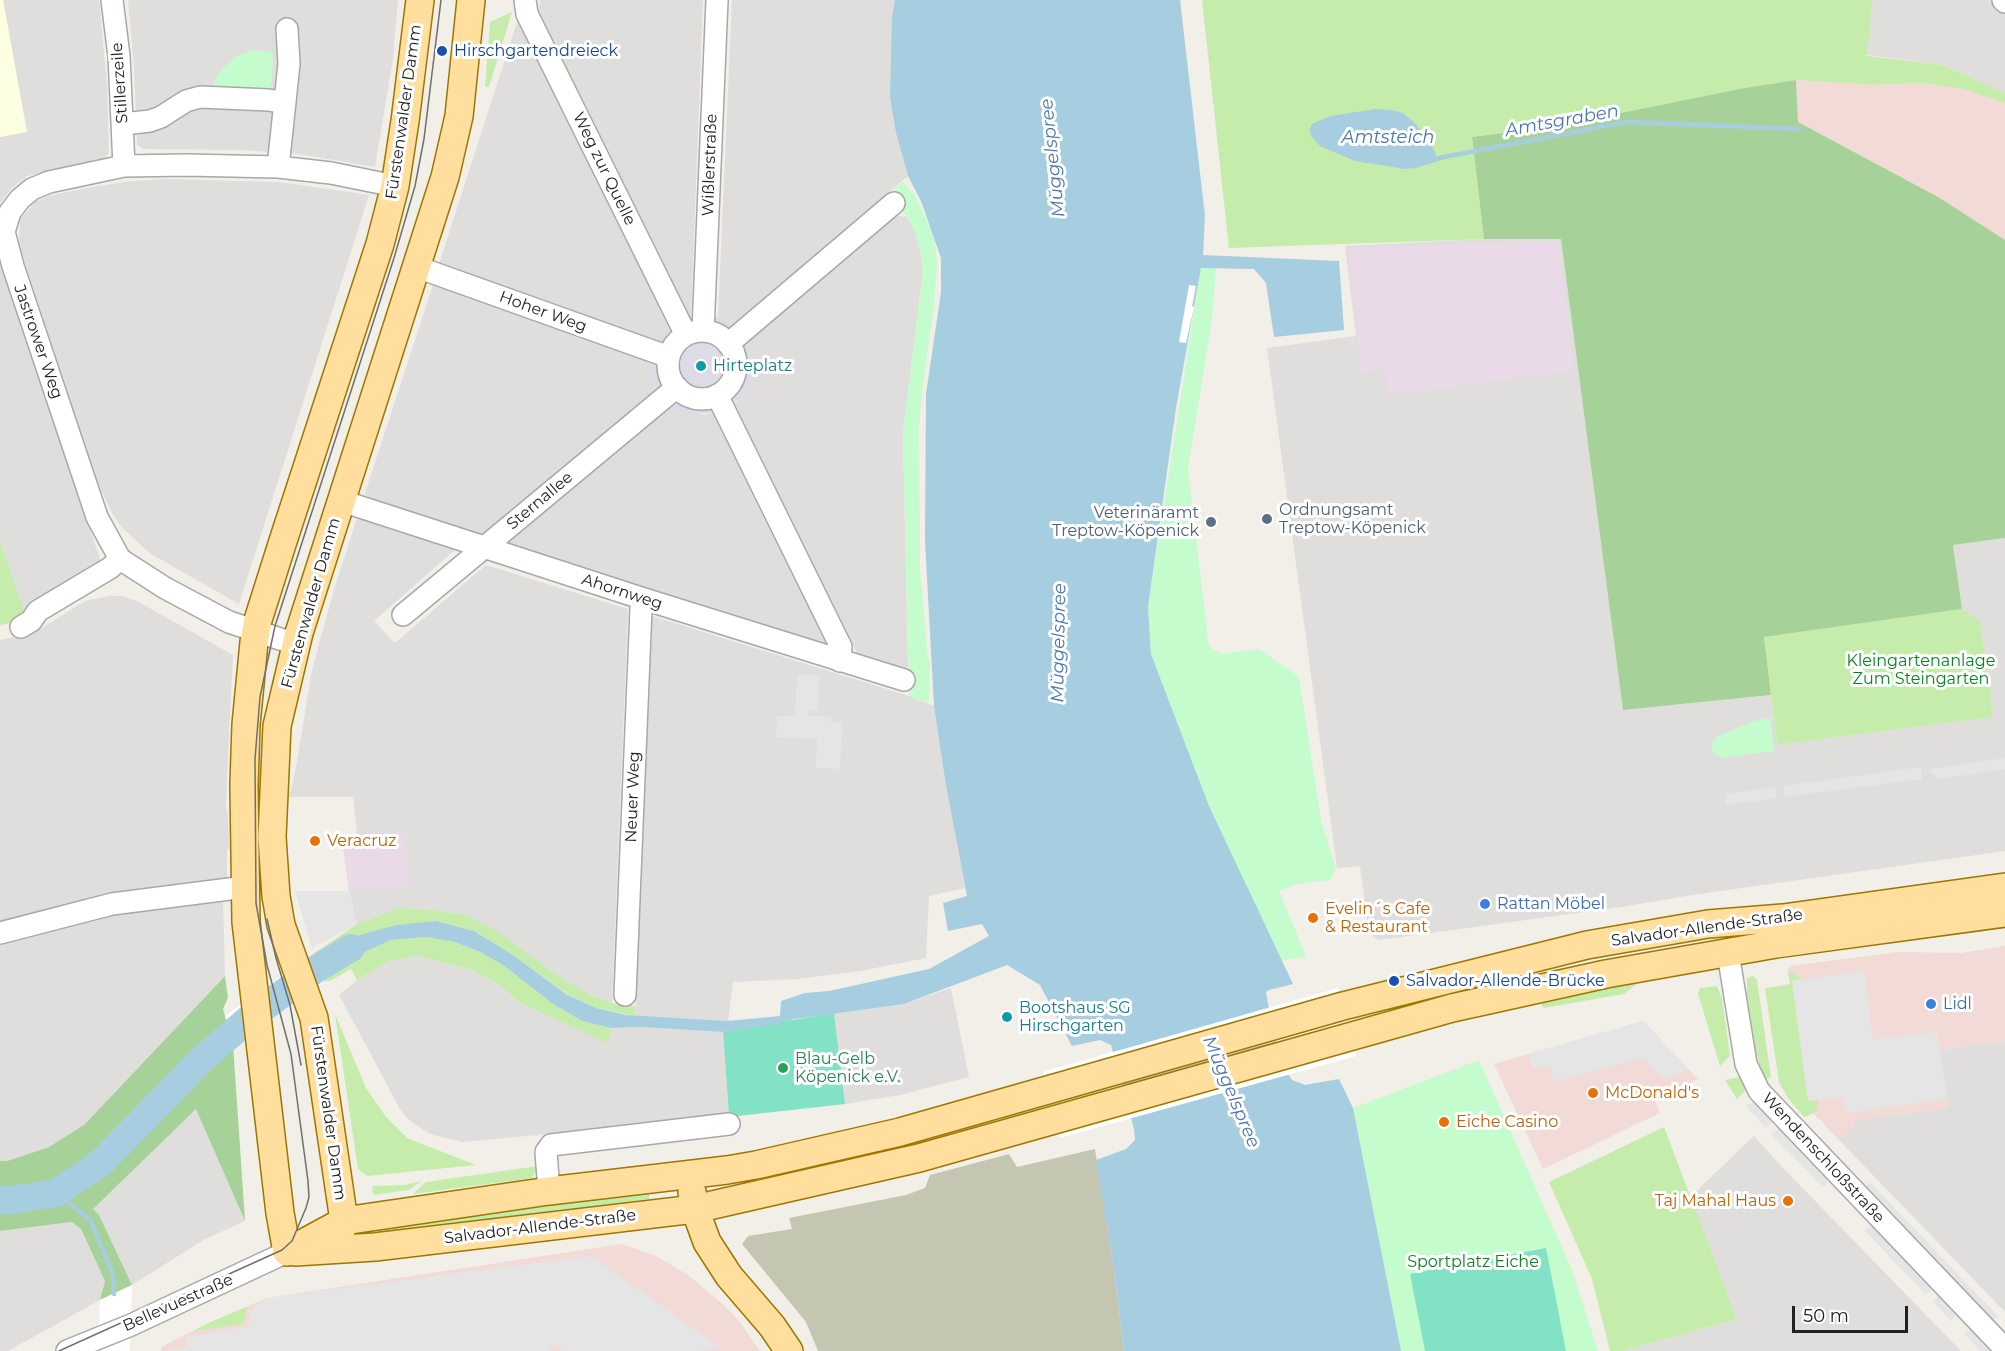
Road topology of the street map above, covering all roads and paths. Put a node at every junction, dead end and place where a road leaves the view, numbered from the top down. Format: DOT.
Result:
graph roads {
  1 [pos="112,0"];
  2 [pos="420,0"];
  3 [pos="471,0"];
  4 [pos="717,0"];
  5 [pos="525,1"];
  6 [pos="287,28"];
  7 [pos="285,103"];
  8 [pos="123,123"];
  9 [pos="124,166"];
  10 [pos="278,167"];
  11 [pos="395,186"];
  12 [pos="894,202"];
  13 [pos="417,267"];
  14 [pos="695,333"];
  15 [pos="728,344"];
  16 [pos="669,357"];
  17 [pos="677,387"];
  18 [pos="717,395"];
  19 [pos="342,501"];
  20 [pos="484,548"];
  21 [pos="120,559"];
  22 [pos="644,599"];
  23 [pos="403,615"];
  24 [pos="21,627"];
  25 [pos="256,632"];
  26 [pos="295,644"];
  27 [pos="840,661"];
  28 [pos="904,680"];
  29 [pos="245,887"];
  30 [pos="2005,887"];
  31 [pos="2005,913"];
  32 [pos="1723,924"];
  33 [pos="0,933"];
  34 [pos="1728,953"];
  35 [pos="625,995"];
  36 [pos="729,1124"];
  37 [pos="690,1176"];
  38 [pos="549,1191"];
  39 [pos="695,1209"];
  40 [pos="344,1221"];
  41 [pos="335,1250"];
  42 [pos="287,1252"];
  43 [pos="2005,1349"];
  44 [pos="67,1351"];
  45 [pos="789,1351"];
  1 -- 8 [label="street, Stillerzeile"];
  2 -- 11 [label="main road, Fürstenwalder Damm"];
  3 -- 13 [label="main road, Fürstenwalder Damm"];
  4 -- 14 [label="street, Wißlerstraße"];
  5 -- 14 [label="street, Weg zur Quelle"];
  6 -- 7 [label="street"];
  7 -- 8 [label="street"];
  7 -- 10 [label="street"];
  8 -- 9 [label="street, Stillerzeile"];
  9 -- 10 [label="street, Jastrower Weg"];
  9 -- 21 [label="street, Jastrower Weg"];
  10 -- 11 [label="street, Jastrower Weg"];
  11 -- 25 [label="main road, Fürstenwalder Damm"];
  12 -- 15 [label="street"];
  13 -- 16 [label="street, Hoher Weg"];
  13 -- 19 [label="main road, Fürstenwalder Damm"];
  14 -- 15 [label="street"];
  14 -- 16 [label="street"];
  15 -- 18 [label="street"];
  16 -- 17 [label="street"];
  17 -- 18 [label="street"];
  17 -- 20 [label="street, Sternallee"];
  18 -- 27 [label="street"];
  19 -- 20 [label="street, Ahornweg"];
  19 -- 26 [label="main road, Fürstenwalder Damm"];
  20 -- 22 [label="street, Ahornweg"];
  20 -- 23 [label="street, Sternallee"];
  21 -- 24 [label="street"];
  21 -- 25 [label="street, Jastrower Weg"];
  22 -- 27 [label="street, Ahornweg"];
  22 -- 35 [label="street, Neuer Weg"];
  25 -- 26 [label="street, Jastrower Weg"];
  25 -- 29 [label="main road, Fürstenwalder Damm"];
  26 -- 40 [label="main road, Fürstenwalder Damm"];
  27 -- 28 [label="street, Ahornweg"];
  29 -- 33 [label="street"];
  29 -- 42 [label="main road, Fürstenwalder Damm"];
  30 -- 32 [label="main road, Salvador-Allende-Straße"];
  31 -- 34 [label="main road, Salvador-Allende-Straße"];
  32 -- 34 [label="main road, Wendenschloßstraße"];
  32 -- 37 [label="main road, Salvador-Allende-Straße"];
  34 -- 39 [label="main road, Salvador-Allende-Straße"];
  34 -- 43 [label="street, Wendenschloßstraße"];
  36 -- 38 [label="street"];
  37 -- 38 [label="main road, Salvador-Allende-Straße"];
  37 -- 39 [label="main road"];
  38 -- 40 [label="main road, Salvador-Allende-Straße"];
  39 -- 41 [label="main road, Salvador-Allende-Straße"];
  39 -- 45 [label="main road"];
  40 -- 41 [label="main road, Fürstenwalder Damm"];
  40 -- 42 [label="main road, Salvador-Allende-Straße"];
  41 -- 42 [label="main road, Salvador-Allende-Straße"];
  42 -- 44 [label="street, Bellevuestraße"];
}
